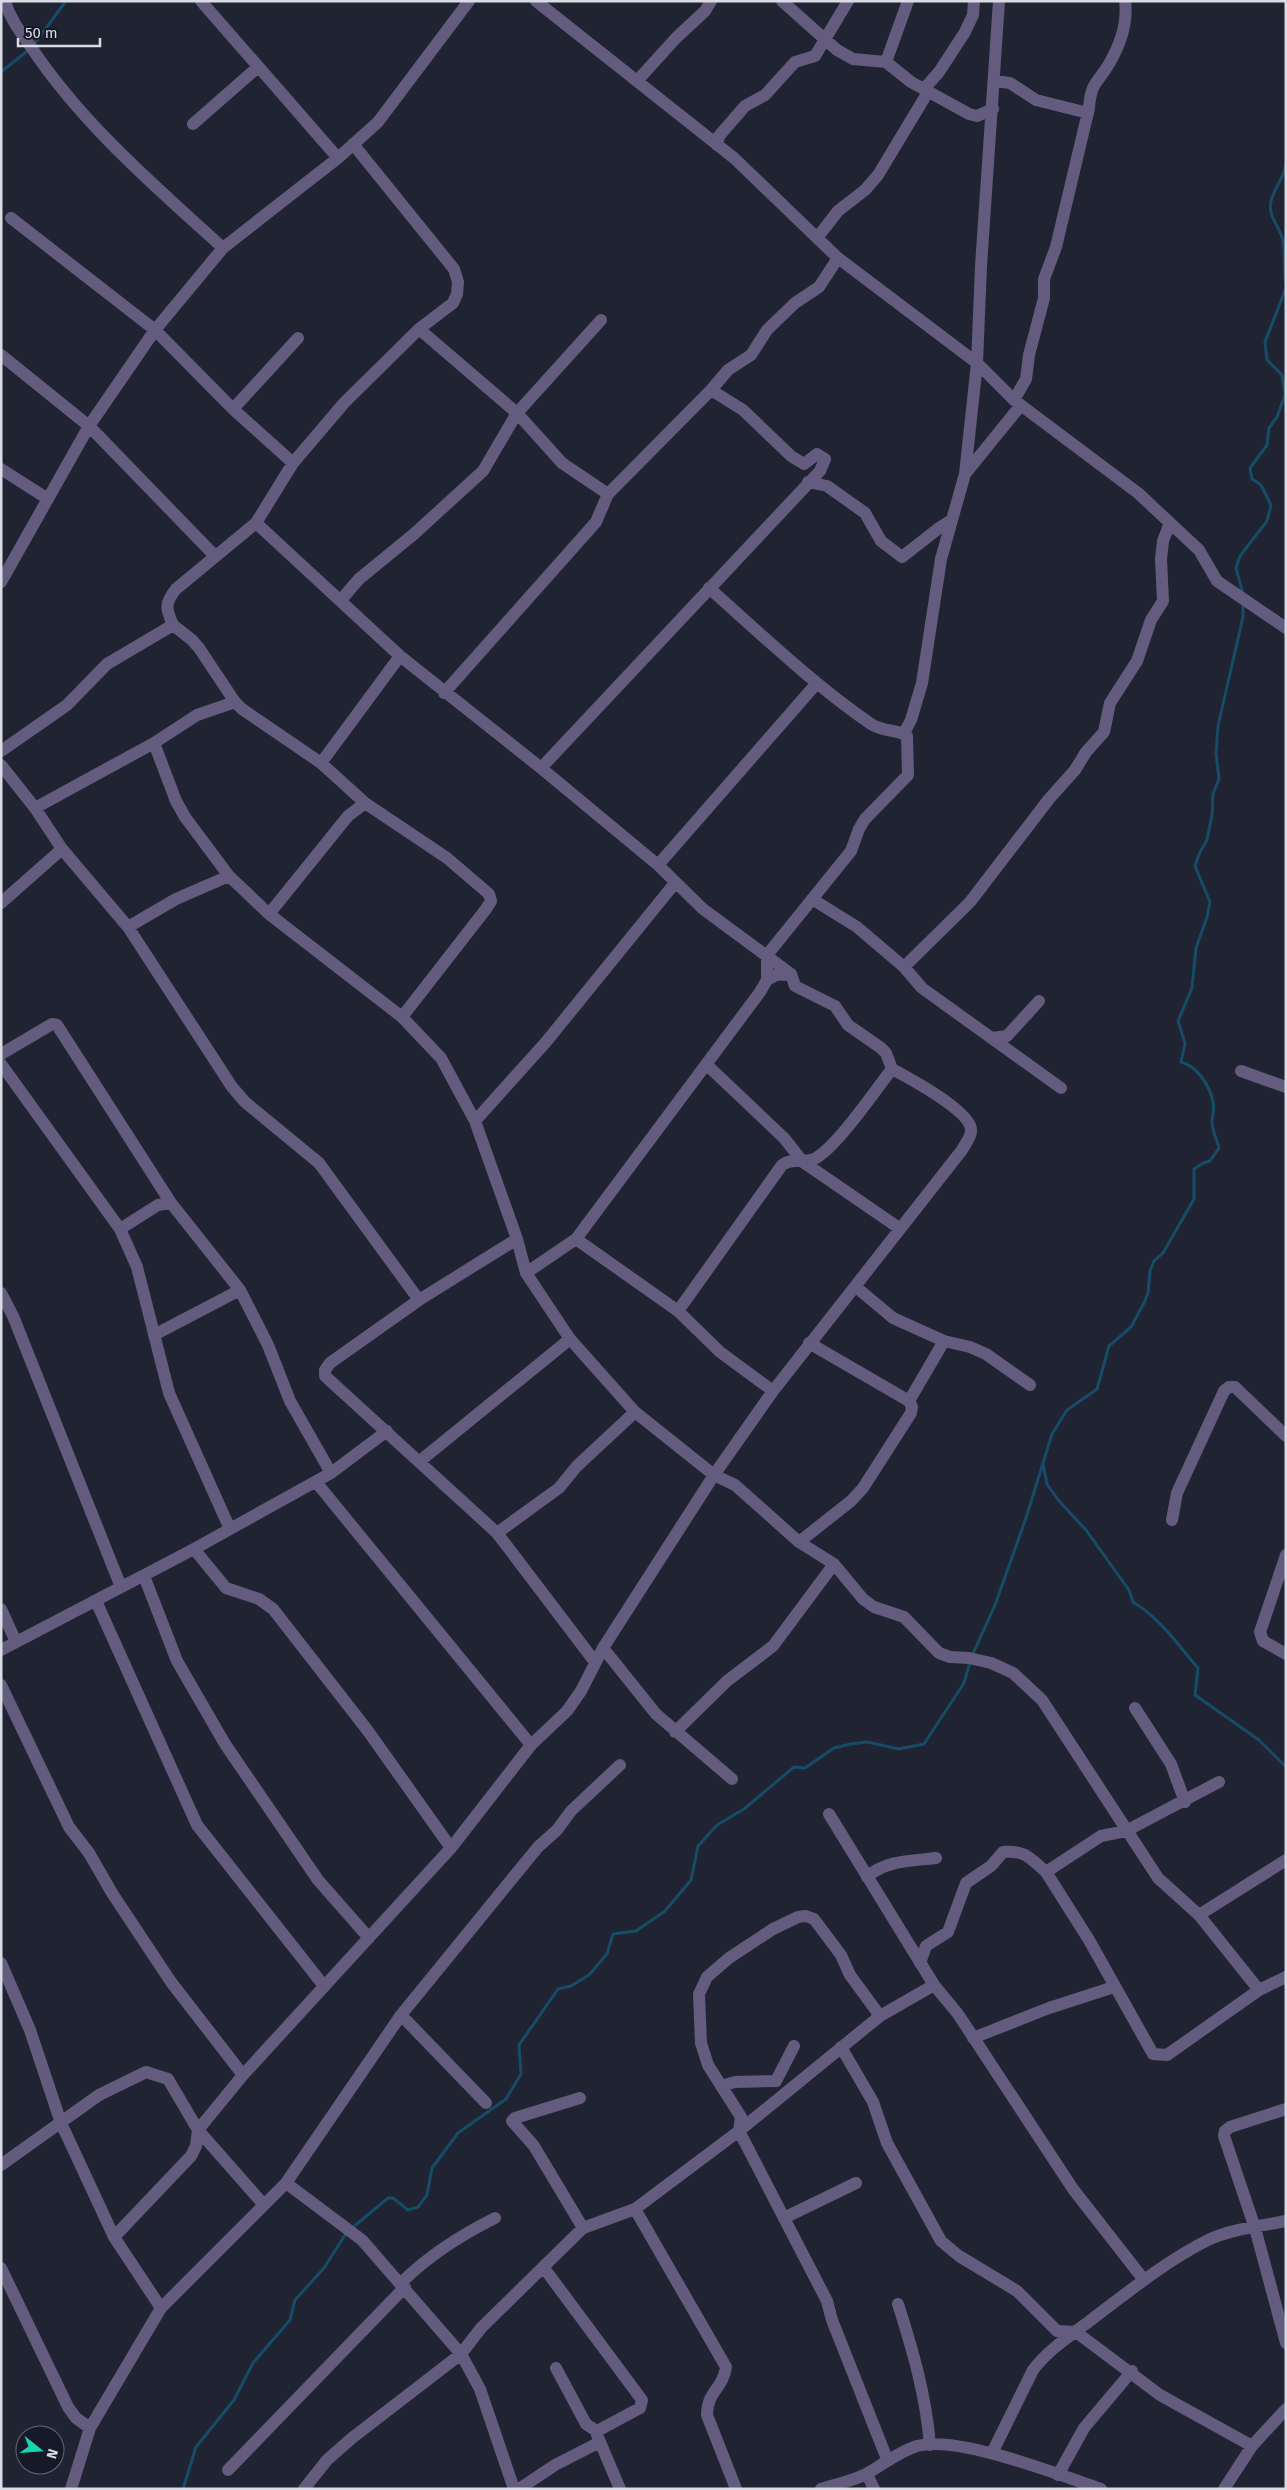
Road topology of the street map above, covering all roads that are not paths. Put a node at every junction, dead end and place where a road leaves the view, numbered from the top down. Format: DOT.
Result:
graph roads {
  1 [pos="5,1"];
  2 [pos="201,1"];
  3 [pos="469,1"];
  4 [pos="711,1"];
  5 [pos="782,1"];
  6 [pos="848,1"];
  7 [pos="908,1"];
  8 [pos="974,1"];
  9 [pos="999,1"];
  10 [pos="1125,1"];
  11 [pos="543,4"];
  12 [pos="824,39"];
  13 [pos="886,62"];
  14 [pos="258,66"];
  15 [pos="637,81"];
  16 [pos="995,81"];
  17 [pos="926,91"];
  18 [pos="993,109"];
  19 [pos="1088,113"];
  20 [pos="193,124"];
  21 [pos="353,144"];
  22 [pos="717,145"];
  23 [pos="338,158"];
  24 [pos="11,218"];
  25 [pos="817,238"];
  26 [pos="224,248"];
  27 [pos="838,258"];
  28 [pos="602,320"];
  29 [pos="419,329"];
  30 [pos="155,330"];
  31 [pos="298,338"];
  32 [pos="1,355"];
  33 [pos="977,363"];
  34 [pos="711,390"];
  35 [pos="1018,402"];
  36 [pos="233,409"];
  37 [pos="517,413"];
  38 [pos="90,426"];
  39 [pos="294,463"];
  40 [pos="1,469"];
  41 [pos="965,474"];
  42 [pos="808,482"];
  43 [pos="608,494"];
  44 [pos="48,499"];
  45 [pos="950,521"];
  46 [pos="256,523"];
  47 [pos="1169,525"];
  48 [pos="215,556"];
  49 [pos="1,582"];
  50 [pos="709,588"];
  51 [pos="341,600"];
  52 [pos="173,625"];
  53 [pos="1286,628"];
  54 [pos="400,656"];
  55 [pos="817,683"];
  56 [pos="444,692"];
  57 [pos="235,702"];
  58 [pos="904,733"];
  59 [pos="154,744"];
  60 [pos="1,751"];
  61 [pos="321,763"];
  62 [pos="1,765"];
  63 [pos="541,768"];
  64 [pos="365,803"];
  65 [pos="35,808"];
  66 [pos="62,849"];
  67 [pos="658,865"];
  68 [pos="230,876"];
  69 [pos="674,883"];
  70 [pos="812,899"];
  71 [pos="1,904"];
  72 [pos="269,914"];
  73 [pos="128,927"];
  74 [pos="767,955"];
  75 [pos="904,967"];
  76 [pos="791,974"];
  77 [pos="767,980"];
  78 [pos="1039,1002"];
  79 [pos="402,1017"];
  80 [pos="992,1038"];
  81 [pos="1,1054"];
  82 [pos="1,1064"];
  83 [pos="707,1065"];
  84 [pos="892,1069"];
  85 [pos="1241,1071"];
  86 [pos="1286,1087"];
  87 [pos="1061,1088"];
  88 [pos="475,1121"];
  89 [pos="803,1162"];
  90 [pos="165,1204"];
  91 [pos="899,1228"];
  92 [pos="120,1229"];
  93 [pos="517,1239"];
  94 [pos="576,1239"];
  95 [pos="526,1273"];
  96 [pos="856,1286"];
  97 [pos="240,1290"];
  98 [pos="1,1293"];
  99 [pos="419,1300"];
  100 [pos="678,1311"];
  101 [pos="154,1336"];
  102 [pos="570,1339"];
  103 [pos="944,1341"];
  104 [pos="809,1343"];
  105 [pos="1030,1385"];
  106 [pos="773,1391"];
  107 [pos="909,1401"];
  108 [pos="635,1412"];
  109 [pos="387,1431"];
  110 [pos="1286,1436"];
  111 [pos="420,1460"];
  112 [pos="331,1473"];
  113 [pos="714,1475"];
  114 [pos="316,1482"];
  115 [pos="1172,1520"];
  116 [pos="230,1529"];
  117 [pos="497,1533"];
  118 [pos="799,1542"];
  119 [pos="194,1549"];
  120 [pos="1286,1555"];
  121 [pos="834,1564"];
  122 [pos="144,1576"];
  123 [pos="121,1587"];
  124 [pos="96,1601"];
  125 [pos="1,1609"];
  126 [pos="16,1642"];
  127 [pos="603,1648"];
  128 [pos="1,1650"];
  129 [pos="1286,1654"];
  130 [pos="595,1662"];
  131 [pos="1,1685"];
  132 [pos="1135,1708"];
  133 [pos="675,1732"];
  134 [pos="530,1745"];
  135 [pos="620,1765"];
  136 [pos="732,1779"];
  137 [pos="1219,1782"];
  138 [pos="1185,1802"];
  139 [pos="829,1814"];
  140 [pos="1126,1831"];
  141 [pos="451,1848"];
  142 [pos="936,1858"];
  143 [pos="1286,1860"];
  144 [pos="1046,1872"];
  145 [pos="867,1877"];
  146 [pos="1199,1915"];
  147 [pos="369,1938"];
  148 [pos="1,1963"];
  149 [pos="920,1963"];
  150 [pos="1286,1977"];
  151 [pos="934,1985"];
  152 [pos="324,1986"];
  153 [pos="1114,1987"];
  154 [pos="1260,1990"];
  155 [pos="401,2016"];
  156 [pos="880,2016"];
  157 [pos="973,2038"];
  158 [pos="794,2046"];
  159 [pos="841,2047"];
  160 [pos="243,2076"];
  161 [pos="721,2086"];
  162 [pos="580,2098"];
  163 [pos="486,2102"];
  164 [pos="1286,2108"];
  165 [pos="61,2123"];
  166 [pos="198,2130"];
  167 [pos="739,2131"];
  168 [pos="1,2165"];
  169 [pos="286,2183"];
  170 [pos="856,2184"];
  171 [pos="264,2204"];
  172 [pos="635,2209"];
  173 [pos="496,2218"];
  174 [pos="784,2218"];
  175 [pos="1286,2221"];
  176 [pos="583,2228"];
  177 [pos="1255,2228"];
  178 [pos="114,2237"];
  179 [pos="1,2268"];
  180 [pos="544,2268"];
  181 [pos="1144,2280"];
  182 [pos="403,2285"];
  183 [pos="898,2304"];
  184 [pos="162,2308"];
  185 [pos="1076,2332"];
  186 [pos="1286,2343"];
  187 [pos="461,2354"];
  188 [pos="556,2368"];
  189 [pos="1132,2371"];
  190 [pos="1286,2409"];
  191 [pos="90,2428"];
  192 [pos="595,2430"];
  193 [pos="600,2442"];
  194 [pos="930,2445"];
  195 [pos="1252,2446"];
  196 [pos="992,2453"];
  197 [pos="887,2459"];
  198 [pos="228,2470"];
  199 [pos="867,2474"];
  200 [pos="1058,2475"];
  201 [pos="71,2489"];
  202 [pos="304,2489"];
  203 [pos="514,2489"];
  204 [pos="519,2489"];
  205 [pos="620,2489"];
  206 [pos="736,2489"];
  207 [pos="821,2489"];
  208 [pos="874,2489"];
  209 [pos="1101,2489"];
  210 [pos="1224,2489"];
  1 -- 26 [label="street"];
  2 -- 14 [label="street"];
  3 -- 21 [label="street"];
  4 -- 15 [label="street"];
  5 -- 12 [label="street"];
  6 -- 12 [label="street"];
  7 -- 13 [label="street"];
  8 -- 17 [label="street"];
  9 -- 16 [label="street"];
  10 -- 19 [label="street"];
  11 -- 15 [label="street"];
  12 -- 13 [label="street"];
  12 -- 22 [label="street"];
  13 -- 17 [label="street"];
  14 -- 20 [label="street"];
  14 -- 23 [label="street"];
  15 -- 22 [label="street"];
  16 -- 18 [label="street"];
  16 -- 19 [label="street"];
  17 -- 18 [label="street"];
  17 -- 25 [label="street"];
  18 -- 33 [label="street"];
  19 -- 35 [label="street"];
  21 -- 23 [label="street"];
  21 -- 29 [label="street"];
  22 -- 25 [label="street"];
  23 -- 26 [label="street"];
  24 -- 30 [label="street"];
  25 -- 27 [label="street"];
  26 -- 30 [label="street"];
  27 -- 33 [label="street"];
  27 -- 34 [label="street"];
  28 -- 37 [label="street"];
  29 -- 37 [label="street"];
  29 -- 39 [label="street"];
  30 -- 36 [label="street"];
  30 -- 38 [label="street"];
  31 -- 36 [label="street"];
  32 -- 38 [label="street"];
  33 -- 35 [label="street"];
  33 -- 41 [label="street"];
  34 -- 42 [label="street"];
  34 -- 43 [label="street"];
  35 -- 41 [label="street"];
  35 -- 47 [label="street"];
  36 -- 39 [label="street"];
  37 -- 43 [label="street"];
  37 -- 51 [label="street"];
  38 -- 44 [label="street"];
  38 -- 48 [label="street"];
  39 -- 46 [label="street"];
  40 -- 44 [label="street"];
  41 -- 45 [label="street"];
  42 -- 45 [label="street"];
  42 -- 50 [label="street"];
  43 -- 56 [label="street"];
  44 -- 49 [label="street"];
  45 -- 58 [label="street"];
  46 -- 48 [label="street"];
  46 -- 51 [label="street"];
  47 -- 53 [label="street"];
  47 -- 75 [label="street"];
  48 -- 52 [label="street"];
  50 -- 55 [label="street"];
  50 -- 63 [label="street"];
  51 -- 54 [label="street"];
  52 -- 57 [label="street"];
  52 -- 60 [label="street"];
  54 -- 56 [label="street"];
  54 -- 61 [label="street"];
  55 -- 58 [label="street"];
  55 -- 67 [label="street"];
  56 -- 63 [label="street"];
  57 -- 59 [label="street"];
  57 -- 61 [label="street"];
  58 -- 70 [label="street"];
  59 -- 65 [label="street"];
  59 -- 68 [label="street"];
  61 -- 64 [label="street"];
  62 -- 65 [label="street"];
  63 -- 67 [label="street"];
  64 -- 72 [label="street"];
  64 -- 79 [label="street"];
  65 -- 66 [label="street"];
  66 -- 71 [label="street"];
  66 -- 73 [label="street"];
  67 -- 69 [label="street"];
  68 -- 72 [label="street"];
  68 -- 73 [label="street"];
  69 -- 74 [label="street"];
  69 -- 88 [label="street"];
  70 -- 74 [label="street"];
  70 -- 75 [label="street"];
  72 -- 79 [label="street"];
  73 -- 99 [label="street"];
  74 -- 76 [label="street"];
  74 -- 77 [label="street"];
  75 -- 80 [label="street"];
  76 -- 77 [label="street"];
  76 -- 84 [label="street"];
  77 -- 83 [label="street"];
  78 -- 80 [label="street"];
  79 -- 88 [label="street"];
  80 -- 87 [label="street"];
  81 -- 90 [label="street"];
  82 -- 92 [label="street"];
  83 -- 89 [label="street"];
  83 -- 94 [label="street"];
  84 -- 89 [label="street"];
  84 -- 91 [label="street"];
  85 -- 86 [label="street"];
  88 -- 93 [label="street"];
  89 -- 91 [label="street"];
  89 -- 100 [label="street"];
  90 -- 92 [label="street"];
  90 -- 97 [label="street"];
  91 -- 96 [label="street"];
  92 -- 101 [label="street"];
  93 -- 95 [label="street"];
  93 -- 99 [label="street"];
  94 -- 95 [label="street"];
  94 -- 100 [label="street"];
  95 -- 102 [label="street"];
  96 -- 103 [label="street"];
  96 -- 104 [label="street"];
  97 -- 101 [label="street"];
  97 -- 112 [label="street"];
  98 -- 123 [label="street"];
  99 -- 109 [label="street"];
  100 -- 106 [label="street"];
  101 -- 116 [label="street"];
  102 -- 108 [label="street"];
  102 -- 111 [label="street"];
  103 -- 105 [label="street"];
  103 -- 107 [label="street"];
  104 -- 106 [label="street"];
  104 -- 107 [label="street"];
  106 -- 113 [label="street"];
  107 -- 118 [label="street"];
  108 -- 113 [label="street"];
  108 -- 117 [label="street"];
  109 -- 111 [label="street"];
  109 -- 112 [label="street"];
  110 -- 115 [label="street"];
  111 -- 117 [label="street"];
  112 -- 114 [label="street"];
  113 -- 118 [label="street"];
  113 -- 127 [label="street"];
  114 -- 116 [label="street"];
  114 -- 134 [label="street"];
  116 -- 119 [label="street"];
  117 -- 130 [label="street"];
  118 -- 121 [label="street"];
  119 -- 122 [label="street"];
  119 -- 141 [label="street"];
  120 -- 129 [label="street"];
  121 -- 133 [label="street"];
  121 -- 140 [label="street"];
  122 -- 123 [label="street"];
  122 -- 147 [label="street"];
  123 -- 124 [label="street"];
  124 -- 126 [label="street"];
  124 -- 152 [label="street"];
  125 -- 126 [label="street"];
  126 -- 128 [label="street"];
  127 -- 130 [label="street"];
  127 -- 133 [label="street"];
  130 -- 134 [label="street"];
  131 -- 160 [label="street"];
  132 -- 138 [label="street"];
  133 -- 136 [label="street"];
  134 -- 141 [label="street"];
  135 -- 155 [label="street"];
  137 -- 138 [label="street"];
  138 -- 140 [label="street"];
  139 -- 145 [label="street"];
  140 -- 144 [label="street"];
  140 -- 146 [label="street"];
  141 -- 147 [label="street"];
  142 -- 145 [label="street"];
  143 -- 146 [label="street"];
  144 -- 149 [label="street"];
  144 -- 153 [label="street"];
  145 -- 149 [label="street"];
  146 -- 154 [label="street"];
  147 -- 152 [label="street"];
  148 -- 165 [label="street"];
  149 -- 151 [label="street"];
  150 -- 154 [label="street"];
  151 -- 156 [label="street"];
  151 -- 157 [label="street"];
  152 -- 160 [label="street"];
  153 -- 154 [label="street"];
  153 -- 157 [label="street"];
  155 -- 163 [label="street"];
  155 -- 169 [label="street"];
  156 -- 159 [label="street"];
  156 -- 161 [label="street"];
  157 -- 181 [label="street"];
  158 -- 161 [label="street"];
  159 -- 167 [label="street"];
  159 -- 185 [label="street"];
  160 -- 166 [label="street"];
  161 -- 167 [label="street"];
  162 -- 176 [label="street"];
  164 -- 177 [label="street"];
  165 -- 166 [label="street"];
  165 -- 168 [label="street"];
  165 -- 178 [label="street"];
  166 -- 171 [label="street"];
  166 -- 178 [label="street"];
  167 -- 172 [label="street"];
  167 -- 174 [label="street"];
  169 -- 171 [label="street"];
  169 -- 182 [label="street"];
  170 -- 174 [label="street"];
  171 -- 184 [label="street"];
  172 -- 176 [label="street"];
  172 -- 206 [label="street"];
  173 -- 182 [label="street"];
  174 -- 197 [label="street"];
  175 -- 177 [label="street"];
  176 -- 180 [label="street"];
  177 -- 181 [label="street"];
  177 -- 186 [label="street"];
  178 -- 184 [label="street"];
  179 -- 191 [label="street"];
  180 -- 187 [label="street"];
  180 -- 192 [label="street"];
  181 -- 185 [label="street"];
  182 -- 187 [label="street"];
  182 -- 198 [label="street"];
  183 -- 194 [label="street"];
  184 -- 191 [label="street"];
  185 -- 189 [label="street"];
  185 -- 196 [label="street"];
  187 -- 202 [label="street"];
  187 -- 203 [label="street"];
  188 -- 192 [label="street"];
  189 -- 195 [label="street"];
  189 -- 200 [label="street"];
  190 -- 195 [label="street"];
  191 -- 201 [label="street"];
  192 -- 193 [label="street"];
  193 -- 204 [label="street"];
  193 -- 205 [label="street"];
  194 -- 196 [label="street"];
  194 -- 197 [label="street"];
  195 -- 210 [label="street"];
  196 -- 200 [label="street"];
  197 -- 199 [label="street"];
  199 -- 207 [label="street"];
  199 -- 208 [label="street"];
  200 -- 209 [label="street"];
}
